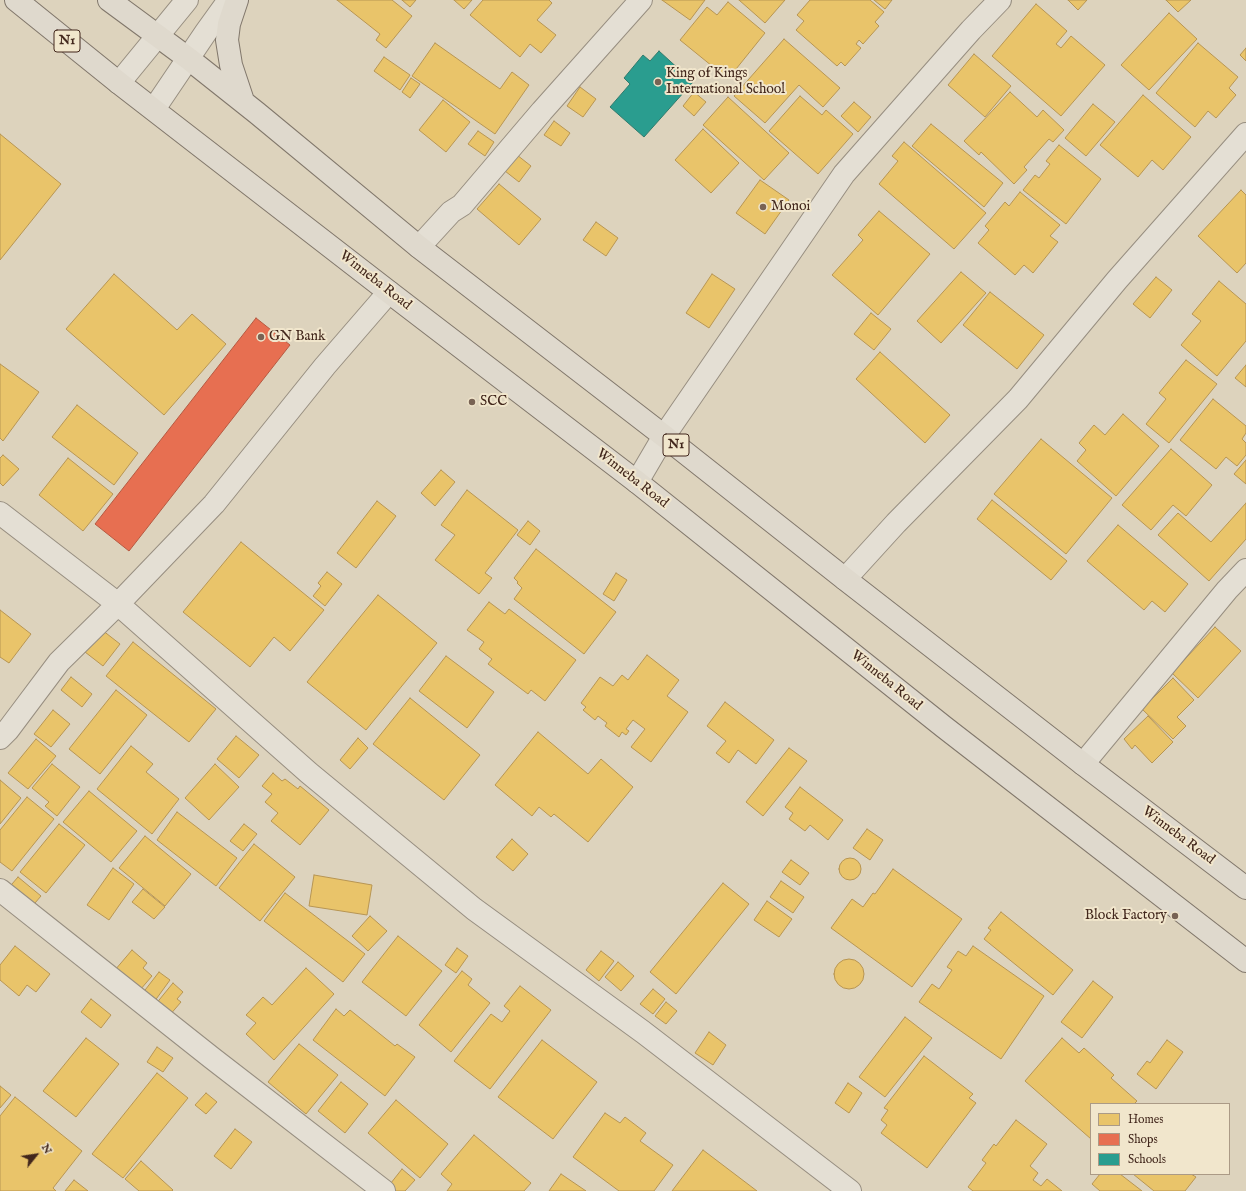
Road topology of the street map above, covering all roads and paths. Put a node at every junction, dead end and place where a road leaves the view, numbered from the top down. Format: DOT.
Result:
graph roads {
  1 [pos="16,0"];
  2 [pos="109,0"];
  3 [pos="187,0"];
  4 [pos="229,0"];
  5 [pos="237,0"];
  6 [pos="641,0"];
  7 [pos="1000,0"];
  8 [pos="156,35"];
  9 [pos="189,59"];
  10 [pos="119,83"];
  11 [pos="243,101"];
  12 [pos="154,109"];
  13 [pos="1246,134"];
  14 [pos="419,247"];
  15 [pos="389,292"];
  16 [pos="664,436"];
  17 [pos="637,482"];
  18 [pos="0,512"];
  19 [pos="1246,570"];
  20 [pos="845,579"];
  21 [pos="118,604"];
  22 [pos="0,738"];
  23 [pos="1083,764"];
  24 [pos="1246,888"];
  25 [pos="0,890"];
  26 [pos="1246,961"];
  27 [pos="384,1191"];
  28 [pos="850,1191"];
  1 -- 10 [label="highway, Winneba Road / N1"];
  2 -- 8 [label="highway, Winneba Road / N1"];
  3 -- 8 [label="street"];
  4 -- 9 [label="street"];
  5 -- 11 [label="highway"];
  6 -- 14 [label="street"];
  7 -- 16 [label="street"];
  8 -- 9 [label="highway, Winneba Road / N1"];
  8 -- 10 [label="street"];
  9 -- 11 [label="highway, Winneba Road / N1"];
  9 -- 12 [label="street"];
  10 -- 12 [label="highway, Winneba Road / N1"];
  11 -- 14 [label="highway, Winneba Road / N1"];
  12 -- 15 [label="highway, Winneba Road / N1"];
  13 -- 20 [label="street"];
  14 -- 16 [label="highway, Winneba Road / N1"];
  15 -- 17 [label="highway, Winneba Road / N1"];
  15 -- 21 [label="street"];
  16 -- 17 [label="street"];
  16 -- 20 [label="highway, Winneba Road / N1"];
  17 -- 26 [label="highway, Winneba Road / N1"];
  18 -- 21 [label="street"];
  19 -- 23 [label="street"];
  20 -- 23 [label="highway, Winneba Road / N1"];
  21 -- 22 [label="street"];
  21 -- 28 [label="street"];
  23 -- 24 [label="highway, Winneba Road / N1"];
  25 -- 27 [label="street"];
}
